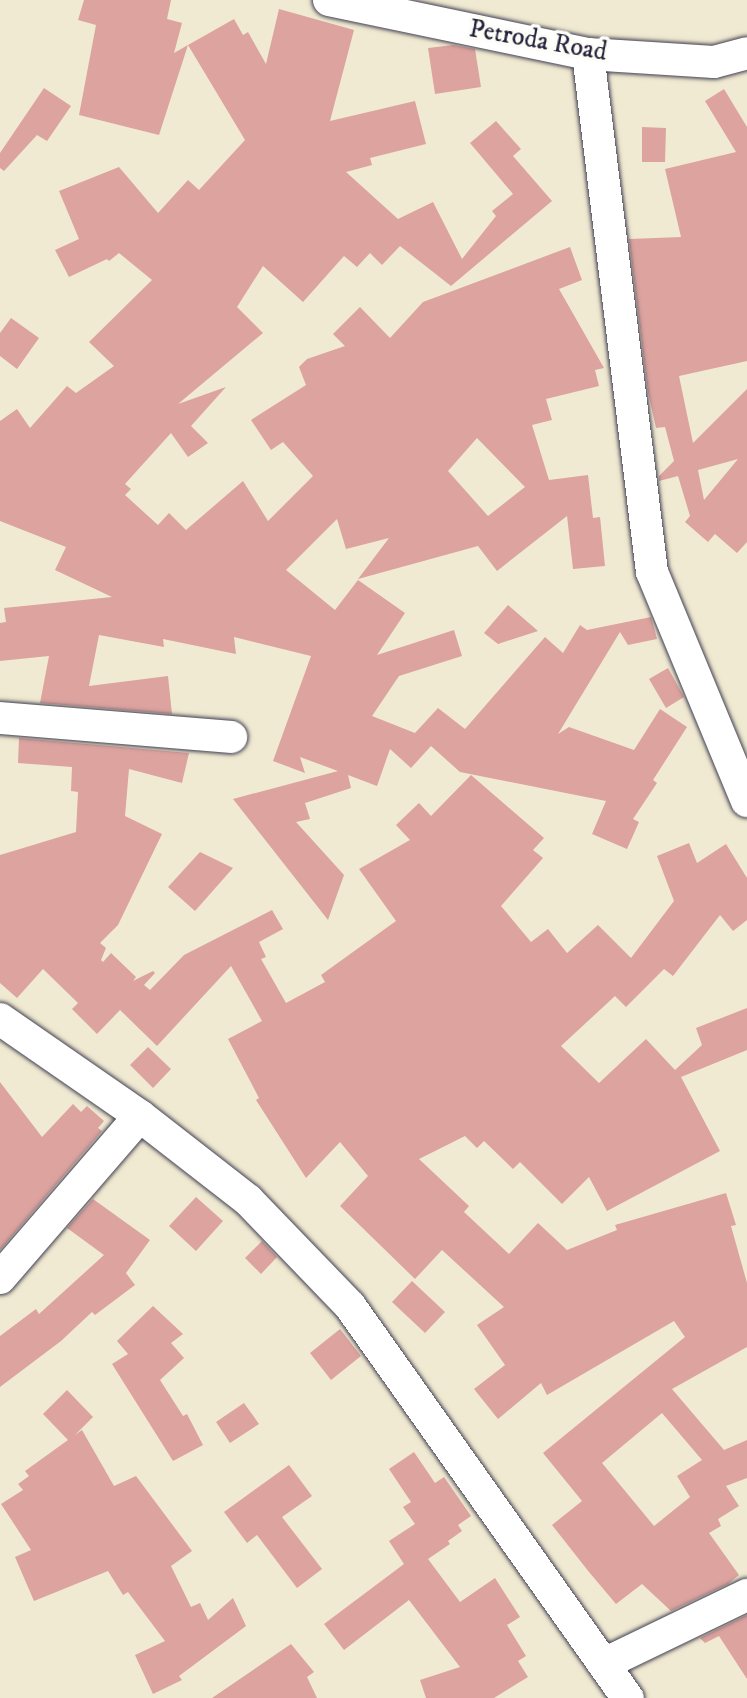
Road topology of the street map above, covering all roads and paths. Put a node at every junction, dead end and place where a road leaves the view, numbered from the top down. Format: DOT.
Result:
graph roads {
  1 [pos="329,0"];
  2 [pos="747,53"];
  3 [pos="588,54"];
  4 [pos="0,718"];
  5 [pos="231,737"];
  6 [pos="747,801"];
  7 [pos="0,1019"];
  8 [pos="140,1116"];
  9 [pos="0,1278"];
  10 [pos="747,1595"];
  11 [pos="604,1664"];
  12 [pos="628,1698"];
  1 -- 3 [label="street, Petroda Road"];
  2 -- 3 [label="street, Petroda Road"];
  3 -- 6 [label="street"];
  4 -- 5 [label="street"];
  7 -- 8 [label="street"];
  8 -- 9 [label="street"];
  8 -- 11 [label="street"];
  10 -- 11 [label="street"];
  11 -- 12 [label="street"];
}
